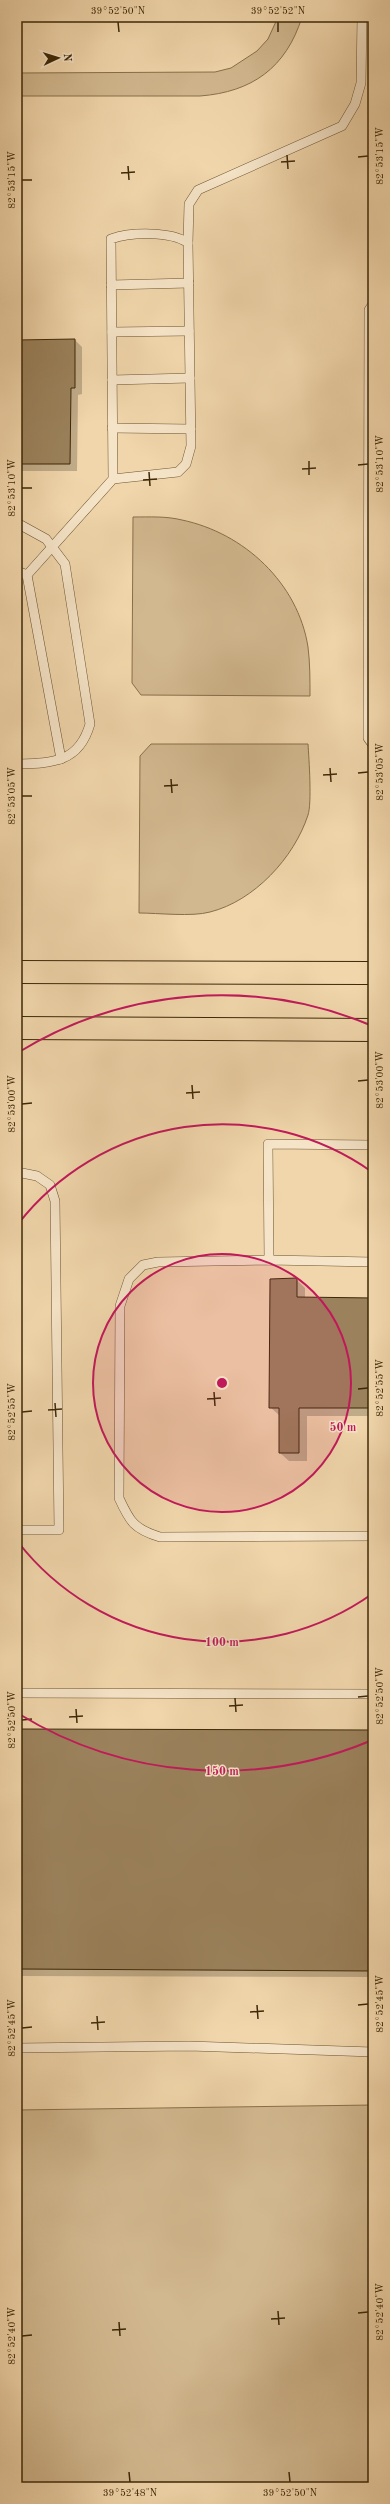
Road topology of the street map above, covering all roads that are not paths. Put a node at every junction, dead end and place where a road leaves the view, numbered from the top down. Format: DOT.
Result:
graph roads {
  1 [pos="362,17"];
  2 [pos="188,243"];
  3 [pos="189,283"];
  4 [pos="111,285"];
  5 [pos="373,304"];
  6 [pos="189,331"];
  7 [pos="112,332"];
  8 [pos="190,378"];
  9 [pos="112,380"];
  10 [pos="112,428"];
  11 [pos="190,429"];
  12 [pos="113,479"];
  13 [pos="17,523"];
  14 [pos="53,547"];
  15 [pos="17,571"];
  16 [pos="27,575"];
  17 [pos="373,745"];
  18 [pos="61,759"];
  19 [pos="17,764"];
  20 [pos="17,972"];
  21 [pos="373,973"];
  22 [pos="17,1028"];
  23 [pos="373,1030"];
  24 [pos="373,1145"];
  25 [pos="17,1172"];
  26 [pos="269,1260"];
  27 [pos="373,1262"];
  28 [pos="17,1530"];
  29 [pos="373,1536"];
  30 [pos="17,1693"];
  31 [pos="373,1694"];
  32 [pos="17,2048"];
  33 [pos="373,2052"];
  1 -- 2 [label="lane"];
  2 -- 3 [label="lane"];
  2 -- 4 [label="lane"];
  3 -- 4 [label="lane"];
  3 -- 6 [label="lane"];
  4 -- 7 [label="lane"];
  5 -- 17 [label="lane"];
  6 -- 7 [label="lane"];
  6 -- 8 [label="lane"];
  7 -- 9 [label="lane"];
  8 -- 9 [label="lane"];
  8 -- 11 [label="lane"];
  9 -- 10 [label="lane"];
  10 -- 11 [label="lane"];
  10 -- 12 [label="lane"];
  11 -- 12 [label="lane"];
  12 -- 14 [label="lane"];
  13 -- 14 [label="lane"];
  14 -- 16 [label="lane"];
  14 -- 18 [label="lane"];
  15 -- 16 [label="lane"];
  16 -- 18 [label="lane"];
  18 -- 19 [label="lane"];
  20 -- 21 [label="main road"];
  22 -- 23 [label="main road"];
  24 -- 26 [label="lane"];
  25 -- 28 [label="lane"];
  26 -- 27 [label="lane"];
  26 -- 29 [label="lane"];
  30 -- 31 [label="lane"];
  32 -- 33 [label="lane"];
}
